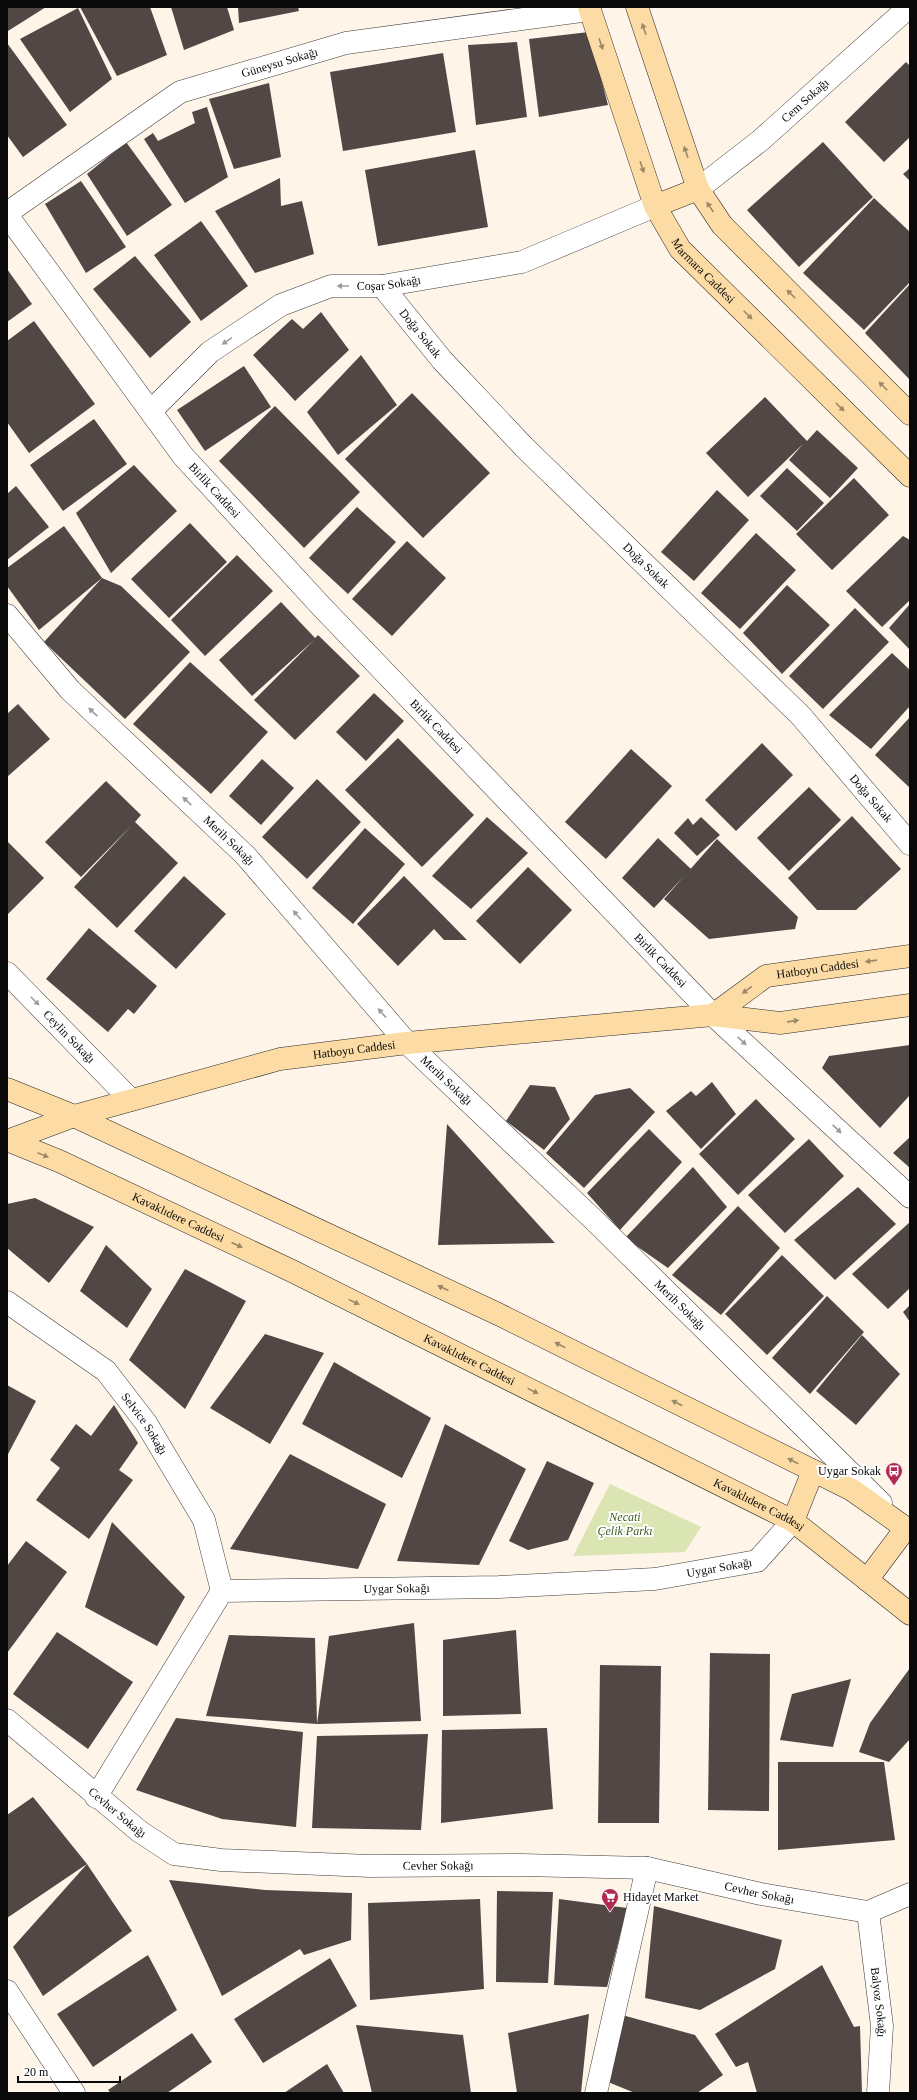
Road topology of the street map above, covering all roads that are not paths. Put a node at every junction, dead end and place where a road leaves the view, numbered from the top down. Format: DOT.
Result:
graph roads {
  1 [pos="637,7"];
  2 [pos="909,7"];
  3 [pos="589,8"];
  4 [pos="698,189"];
  5 [pos="655,206"];
  6 [pos="7,214"];
  7 [pos="382,286"];
  8 [pos="151,411"];
  9 [pos="910,414"];
  10 [pos="910,476"];
  11 [pos="7,615"];
  12 [pos="910,844"];
  13 [pos="910,956"];
  14 [pos="7,973"];
  15 [pos="910,1005"];
  16 [pos="713,1015"];
  17 [pos="407,1043"];
  18 [pos="7,1088"];
  19 [pos="131,1100"];
  20 [pos="74,1116"];
  21 [pos="7,1140"];
  22 [pos="910,1197"];
  23 [pos="7,1302"];
  24 [pos="813,1471"];
  25 [pos="793,1522"];
  26 [pos="908,1530"];
  27 [pos="867,1580"];
  28 [pos="222,1591"];
  29 [pos="910,1614"];
  30 [pos="7,1720"];
  31 [pos="96,1797"];
  32 [pos="647,1868"];
  33 [pos="910,1894"];
  34 [pos="868,1912"];
  35 [pos="7,1991"];
  36 [pos="74,2093"];
  37 [pos="596,2093"];
  38 [pos="878,2093"];
  4 -- 1 [label="street, one-way"];
  2 -- 4 [label="street, Cem Sokağı"];
  3 -- 5 [label="street, Marmara Caddesi, one-way"];
  3 -- 6 [label="street, Güneysu Sokağı"];
  4 -- 5 [label="street"];
  9 -- 4 [label="street, one-way"];
  5 -- 7 [label="street, Coşar Sokağı"];
  5 -- 10 [label="street, Marmara Caddesi, one-way"];
  6 -- 8 [label="street, Birlik Caddesi"];
  7 -- 8 [label="street, Coşar Sokağı, one-way"];
  7 -- 12 [label="street, Doğa Sokak"];
  8 -- 16 [label="street, Birlik Caddesi"];
  17 -- 11 [label="street, Merih Sokağı, one-way"];
  13 -- 16 [label="street, Hatboyu Caddesi, one-way"];
  14 -- 19 [label="street, Ceylin Sokağı, one-way"];
  16 -- 15 [label="street, Hatboyu Caddesi, one-way"];
  16 -- 17 [label="street, Hatboyu Caddesi"];
  16 -- 22 [label="street, Birlik Caddesi, one-way"];
  17 -- 19 [label="street, Hatboyu Caddesi"];
  17 -- 26 [label="street, Merih Sokağı"];
  18 -- 20 [label="street"];
  19 -- 20 [label="street, Hatboyu Caddesi"];
  20 -- 21 [label="street, Hatboyu Caddesi"];
  24 -- 20 [label="street, one-way"];
  21 -- 25 [label="street, Kavaklıdere Caddesi, one-way"];
  23 -- 28 [label="street, Selvice Sokağı"];
  24 -- 25 [label="street"];
  24 -- 26 [label="street"];
  25 -- 27 [label="street, Kavaklıdere Caddesi"];
  25 -- 28 [label="street, Uygar Sokağı"];
  26 -- 27 [label="street"];
  27 -- 29 [label="street, Kavaklıdere Caddesi"];
  28 -- 31 [label="street"];
  30 -- 31 [label="street, Cevher Sokağı"];
  31 -- 32 [label="street, Cevher Sokağı"];
  32 -- 34 [label="street, Cevher Sokağı"];
  32 -- 37 [label="street"];
  33 -- 34 [label="street"];
  34 -- 38 [label="street, Balyoz Sokağı"];
  35 -- 36 [label="street"];
}
